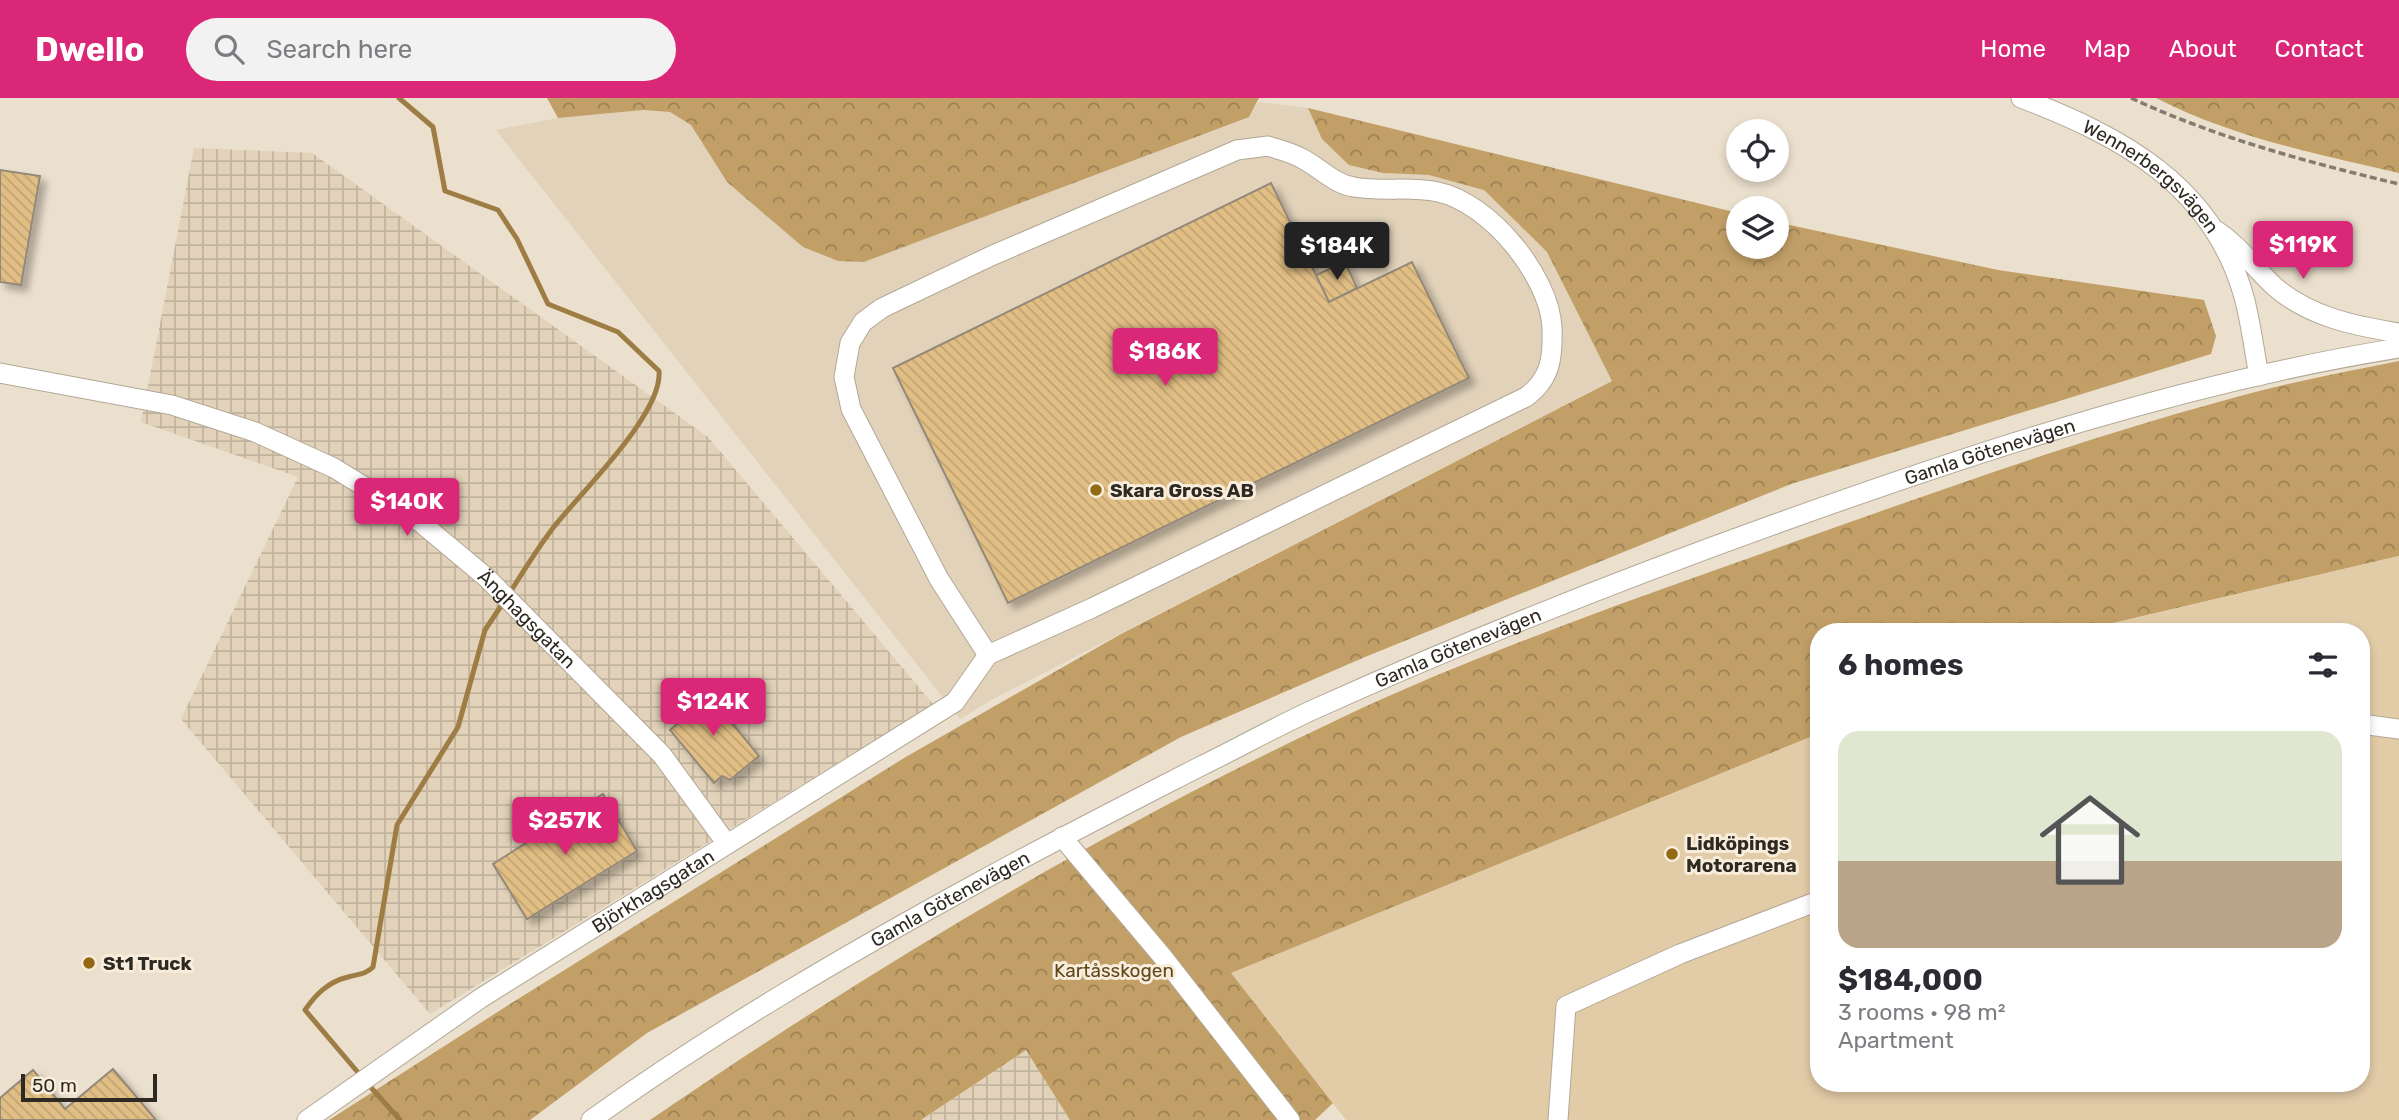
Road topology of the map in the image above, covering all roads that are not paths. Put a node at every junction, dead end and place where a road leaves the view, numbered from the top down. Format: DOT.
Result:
graph roads {
  1 [pos="2021,98"];
  2 [pos="2213,228"];
  3 [pos="2399,333"];
  4 [pos="2399,348"];
  5 [pos="0,373"];
  6 [pos="2259,376"];
  7 [pos="988,655"];
  8 [pos="2370,725"];
  9 [pos="2399,729"];
  10 [pos="1062,837"];
  11 [pos="727,844"];
  12 [pos="1810,904"];
  13 [pos="307,1120"];
  14 [pos="591,1120"];
  15 [pos="1290,1120"];
  16 [pos="1558,1120"];
  1 -- 2 [label="street, Wennerbergsvägen"];
  2 -- 3 [label="street"];
  2 -- 6 [label="street, Wennerbergsvägen"];
  4 -- 6 [label="street, Gamla Götenevägen"];
  5 -- 11 [label="street, Änghagsgatan"];
  6 -- 10 [label="street, Gamla Götenevägen"];
  7 -- 7 [label="street"];
  7 -- 11 [label="street, Björkhagsgatan"];
  8 -- 9 [label="street"];
  10 -- 14 [label="street, Gamla Götenevägen"];
  10 -- 15 [label="street"];
  11 -- 13 [label="street, Björkhagsgatan"];
  12 -- 16 [label="street"];
}
